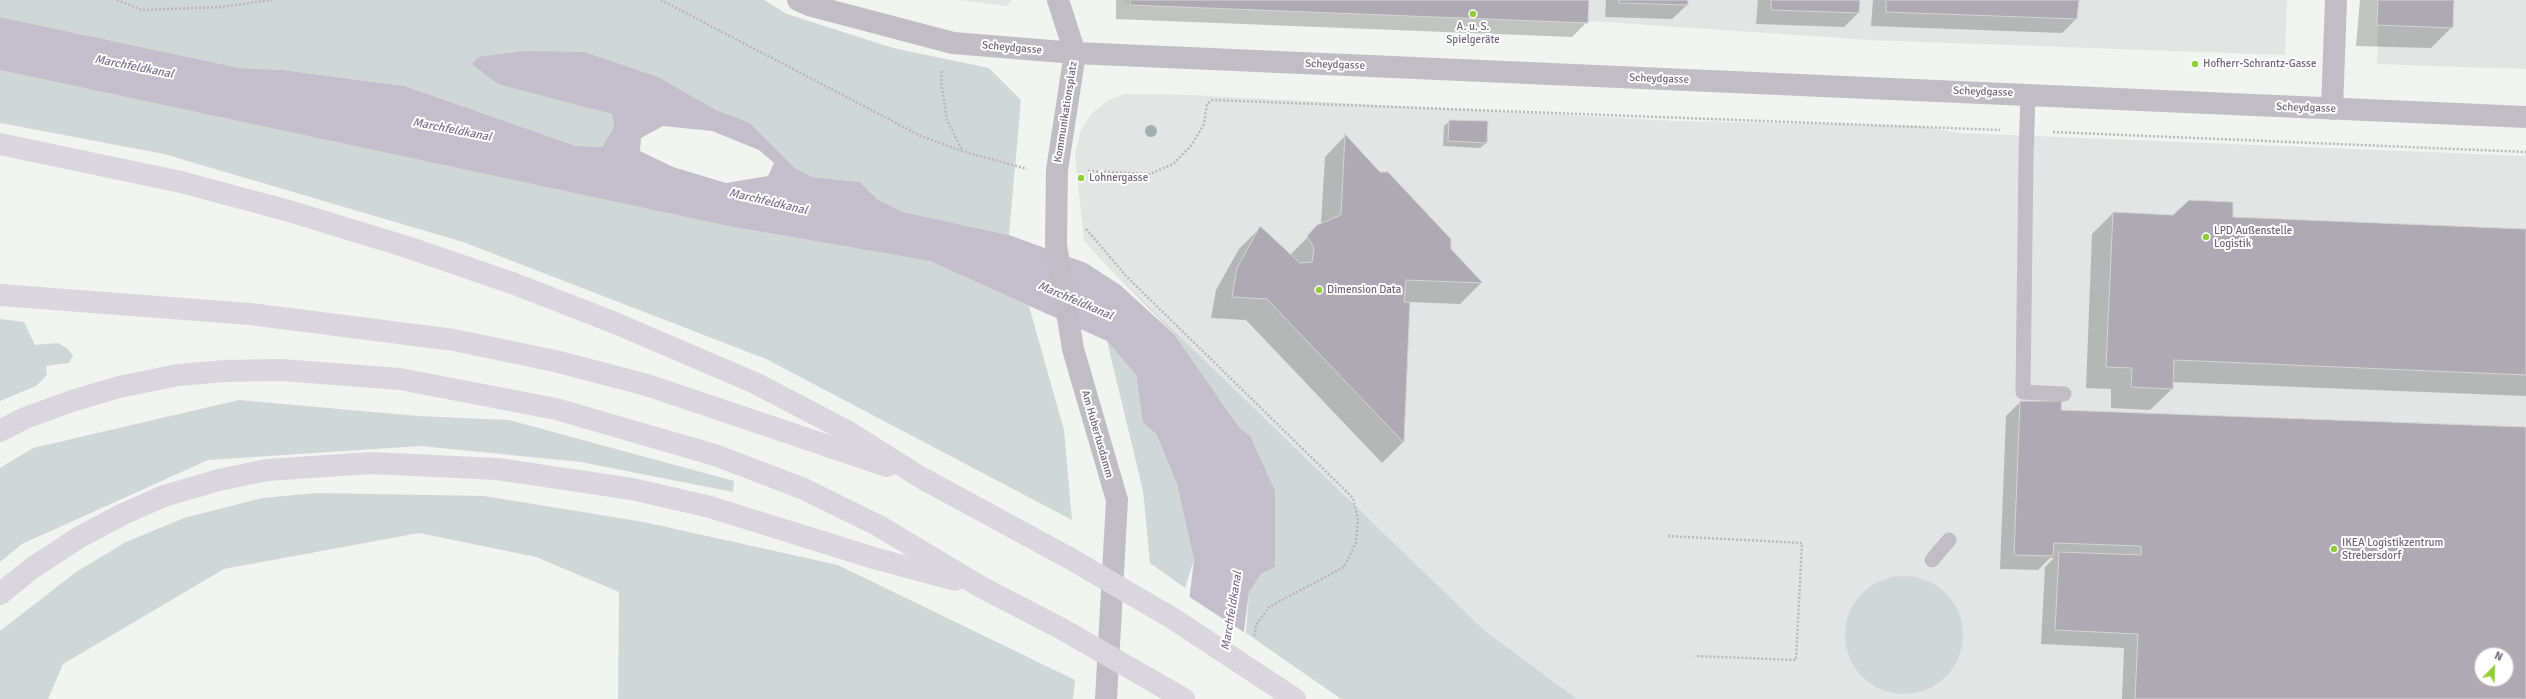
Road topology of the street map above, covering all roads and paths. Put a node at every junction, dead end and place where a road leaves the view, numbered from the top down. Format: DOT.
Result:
graph roads {
  1 [pos="117,0"];
  2 [pos="272,0"];
  3 [pos="661,0"];
  4 [pos="798,0"];
  5 [pos="1058,0"];
  6 [pos="2336,0"];
  7 [pos="944,41"];
  8 [pos="1075,53"];
  9 [pos="2028,94"];
  10 [pos="2332,109"];
  11 [pos="2526,117"];
  12 [pos="2027,131"];
  13 [pos="0,144"];
  14 [pos="962,151"];
  15 [pos="2526,152"];
  16 [pos="1057,170"];
  17 [pos="1084,225"];
  18 [pos="0,295"];
  19 [pos="2064,394"];
  20 [pos="0,431"];
  21 [pos="920,477"];
  22 [pos="1668,536"];
  23 [pos="1949,540"];
  24 [pos="1932,560"];
  25 [pos="980,587"];
  26 [pos="0,594"];
  27 [pos="1254,640"];
  28 [pos="1695,656"];
  29 [pos="1106,699"];
  30 [pos="1184,699"];
  31 [pos="1295,699"];
  1 -- 2 [label="path"];
  3 -- 14 [label="path"];
  4 -- 7 [label="street, Scheydgasse"];
  5 -- 8 [label="street"];
  6 -- 10 [label="street"];
  7 -- 8 [label="street, Scheydgasse"];
  7 -- 14 [label="path"];
  8 -- 9 [label="street, Scheydgasse"];
  8 -- 16 [label="street, Kommunikationsplatz"];
  9 -- 10 [label="street, Scheydgasse"];
  9 -- 12 [label="lane"];
  10 -- 11 [label="street, Scheydgasse"];
  12 -- 15 [label="path"];
  12 -- 16 [label="path"];
  12 -- 19 [label="lane"];
  13 -- 21 [label="highway"];
  14 -- 16 [label="path"];
  16 -- 29 [label="street, Am Hubertusdamm"];
  17 -- 27 [label="path"];
  18 -- 21 [label="highway"];
  20 -- 25 [label="highway"];
  21 -- 31 [label="highway"];
  22 -- 28 [label="path"];
  23 -- 24 [label="lane"];
  25 -- 26 [label="highway"];
  25 -- 30 [label="highway"];
}
